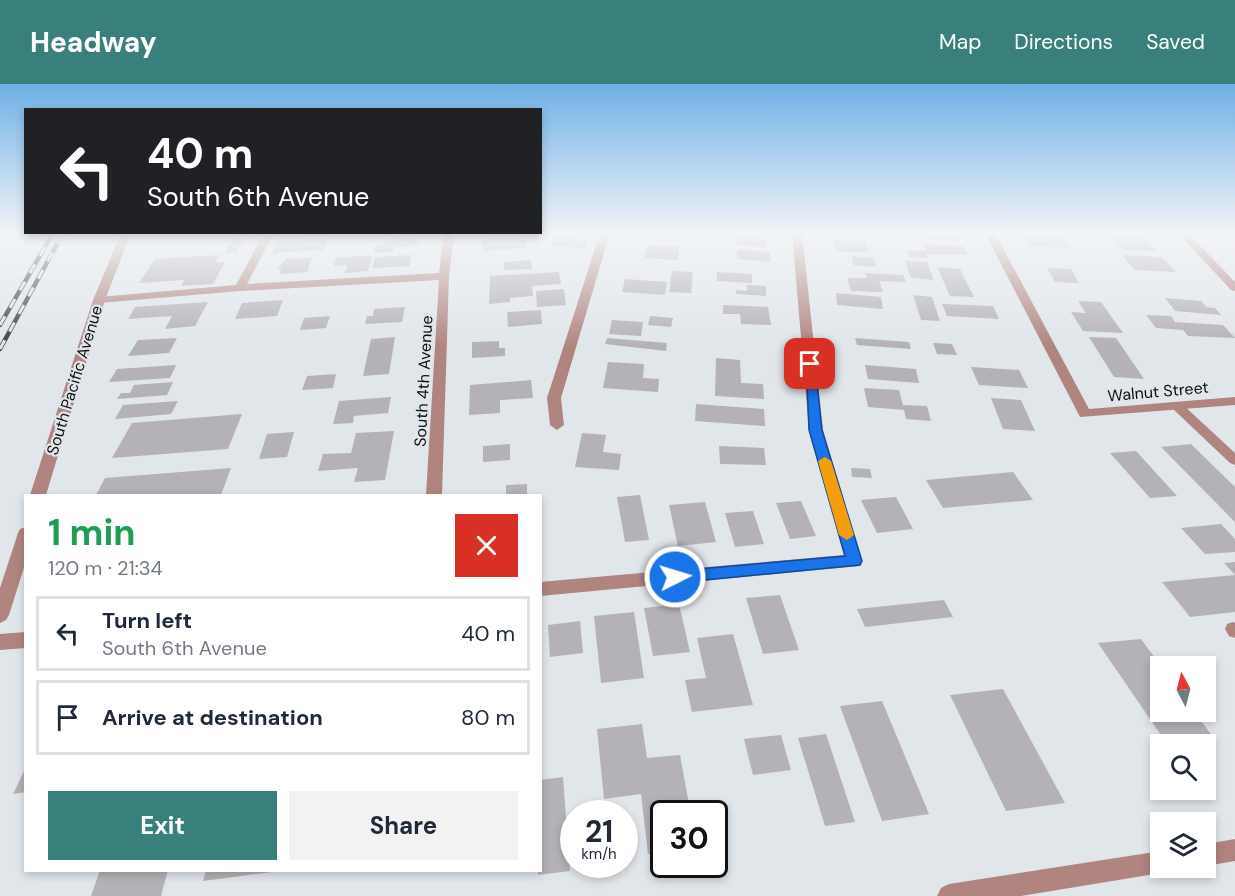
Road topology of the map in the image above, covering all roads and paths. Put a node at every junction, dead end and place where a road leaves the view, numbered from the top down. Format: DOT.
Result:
graph roads {
  1 [pos="111,271"];
  2 [pos="249,271"];
  3 [pos="445,271"];
  4 [pos="593,271"];
  5 [pos="801,271"];
  6 [pos="1010,271"];
  7 [pos="1219,271"];
  8 [pos="444,276"];
  9 [pos="240,288"];
  10 [pos="1235,288"];
  11 [pos="99,300"];
  12 [pos="1235,401"];
  13 [pos="1176,406"];
  14 [pos="557,425"];
  15 [pos="1235,460"];
  16 [pos="38,494"];
  17 [pos="434,494"];
  18 [pos="24,539"];
  19 [pos="542,589"];
  20 [pos="0,615"];
  21 [pos="24,640"];
  22 [pos="0,642"];
  23 [pos="1235,850"];
  24 [pos="1216,853"];
  25 [pos="1150,864"];
  26 [pos="949,896"];
  1 -- 11 [label="street, South Pacific Avenue"];
  2 -- 9 [label="street"];
  3 -- 8 [label="street, South 4th Avenue"];
  4 -- 14 [label="street"];
  5 -- 19 [label="street"];
  6 -- 13 [label="street, Walnut Street"];
  7 -- 10 [label="street"];
  8 -- 9 [label="street"];
  8 -- 17 [label="street, South 4th Avenue"];
  9 -- 11 [label="street"];
  11 -- 16 [label="street, South Pacific Avenue"];
  12 -- 13 [label="street, Walnut Street"];
  13 -- 15 [label="lane"];
  18 -- 20 [label="street"];
  21 -- 22 [label="street"];
  23 -- 24 [label="street"];
  25 -- 26 [label="street"];
}
